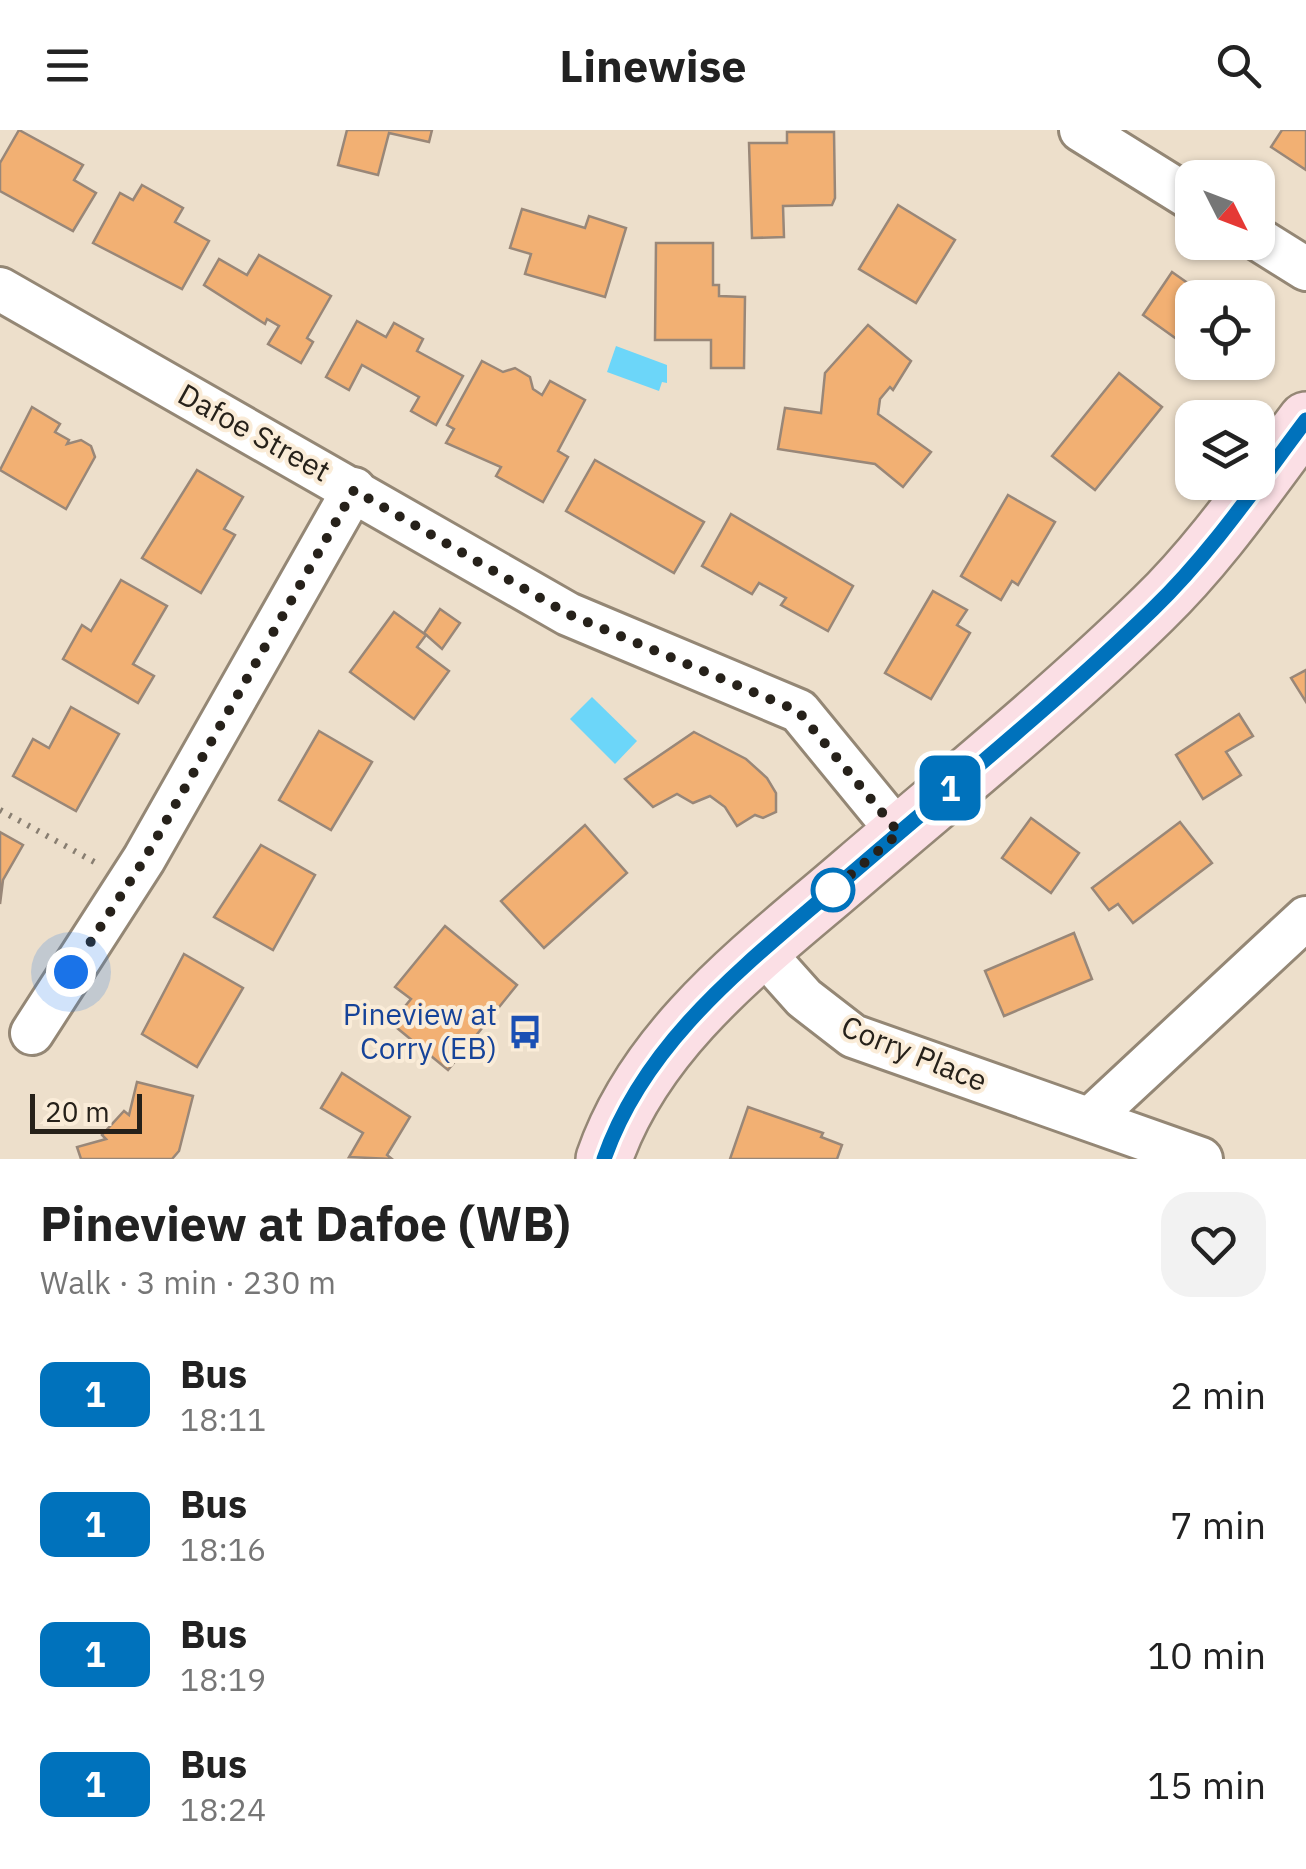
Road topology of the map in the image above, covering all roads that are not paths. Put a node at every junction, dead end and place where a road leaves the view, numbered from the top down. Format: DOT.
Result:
graph roads {
  1 [pos="1081,130"];
  2 [pos="1175,188"];
  3 [pos="1275,250"];
  4 [pos="1306,269"];
  5 [pos="0,290"];
  6 [pos="1306,420"];
  7 [pos="354,490"];
  8 [pos="899,833"];
  9 [pos="1306,918"];
  10 [pos="762,952"];
  11 [pos="32,1033"];
  12 [pos="1090,1119"];
  13 [pos="604,1159"];
  14 [pos="1201,1159"];
  1 -- 2 [label="street"];
  3 -- 4 [label="street"];
  5 -- 7 [label="street, Dafoe Street"];
  6 -- 8 [label="street"];
  7 -- 8 [label="street, Dafoe Street"];
  7 -- 11 [label="street"];
  8 -- 10 [label="street"];
  9 -- 12 [label="street"];
  10 -- 12 [label="street, Corry Place"];
  10 -- 13 [label="street"];
  12 -- 14 [label="street, Corry Place"];
}
